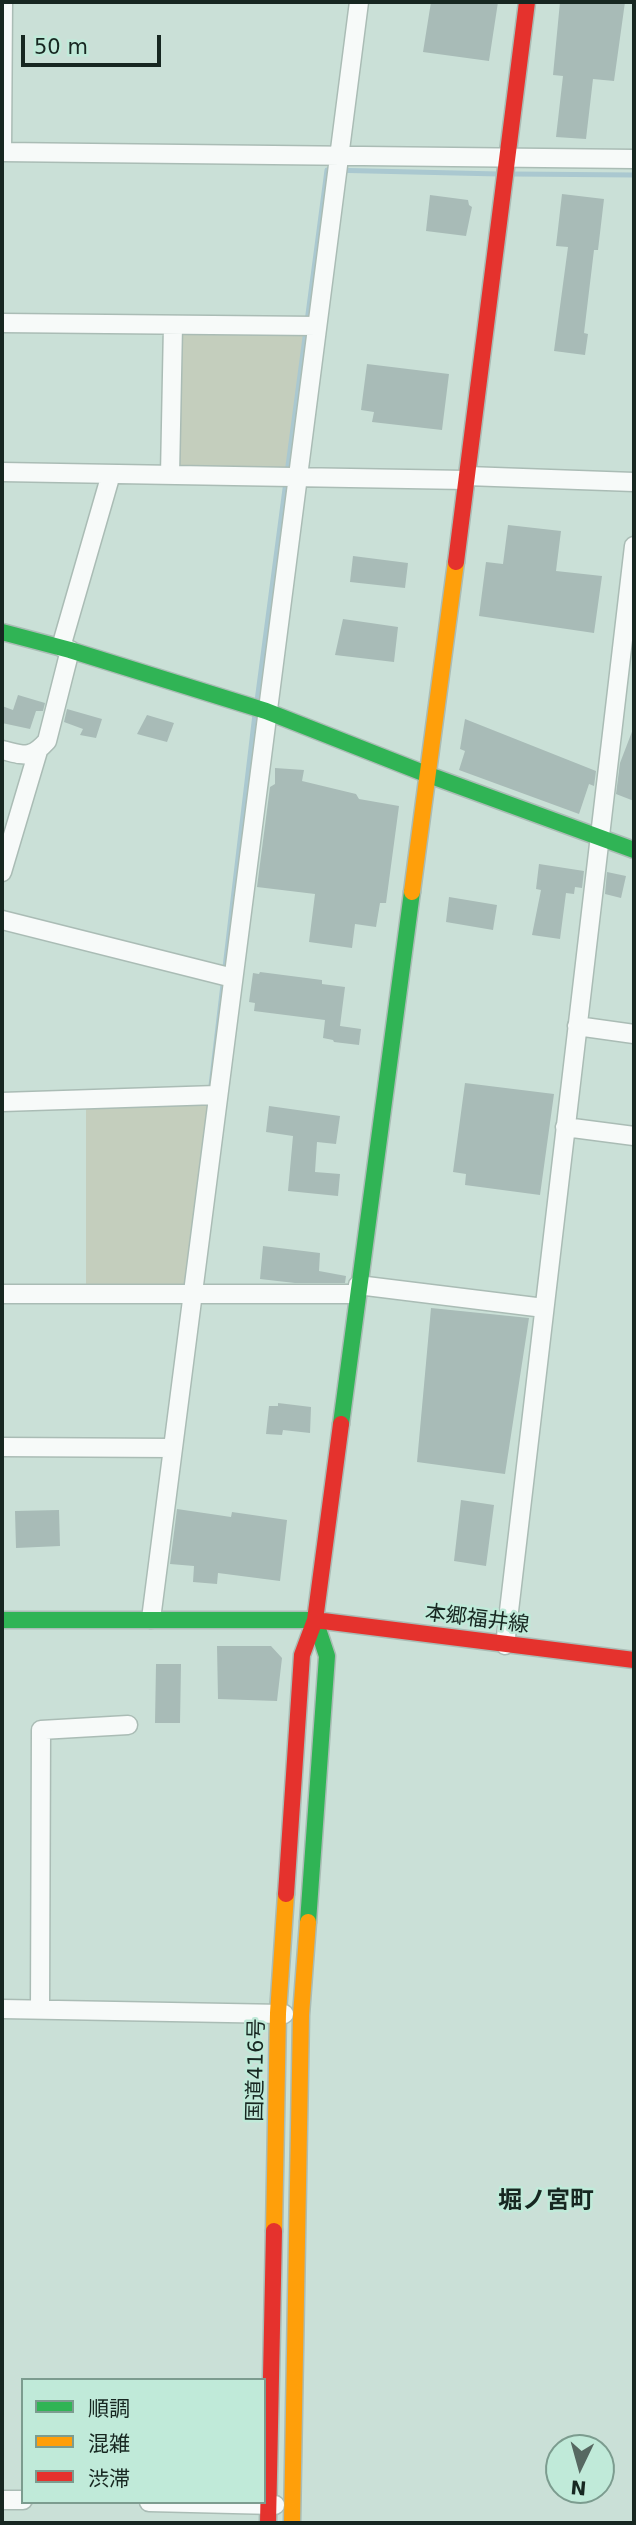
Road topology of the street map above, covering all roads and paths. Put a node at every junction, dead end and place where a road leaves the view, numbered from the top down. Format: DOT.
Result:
graph roads {
  1 [pos="3,2"];
  2 [pos="359,2"];
  3 [pos="527,2"];
  4 [pos="338,156"];
  5 [pos="507,159"];
  6 [pos="634,159"];
  7 [pos="2,323"];
  8 [pos="173,325"];
  9 [pos="317,326"];
  10 [pos="2,472"];
  11 [pos="111,474"];
  12 [pos="170,475"];
  13 [pos="298,477"];
  14 [pos="466,478"];
  15 [pos="634,482"];
  16 [pos="634,547"];
  17 [pos="630,617"];
  18 [pos="2,632"];
  19 [pos="66,649"];
  20 [pos="616,694"];
  21 [pos="634,700"];
  22 [pos="266,711"];
  23 [pos="2,750"];
  24 [pos="38,751"];
  25 [pos="426,774"];
  26 [pos="598,837"];
  27 [pos="634,850"];
  28 [pos="2,872"];
  29 [pos="2,920"];
  30 [pos="233,978"];
  31 [pos="577,1026"];
  32 [pos="634,1034"];
  33 [pos="217,1095"];
  34 [pos="2,1102"];
  35 [pos="565,1127"];
  36 [pos="634,1136"];
  37 [pos="357,1289"];
  38 [pos="2,1294"];
  39 [pos="192,1294"];
  40 [pos="544,1308"];
  41 [pos="2,1447"];
  42 [pos="172,1448"];
  43 [pos="151,1619"];
  44 [pos="2,1620"];
  45 [pos="315,1620"];
  46 [pos="505,1645"];
  47 [pos="634,1660"];
  48 [pos="128,1725"];
  49 [pos="2,2009"];
  50 [pos="40,2009"];
  51 [pos="278,2013"];
  52 [pos="301,2015"];
  53 [pos="2,2500"];
  54 [pos="21,2500"];
  55 [pos="266,2504"];
  56 [pos="269,2504"];
  57 [pos="292,2505"];
  58 [pos="268,2523"];
  59 [pos="292,2523"];
  1 -- 4 [label="street"];
  2 -- 4 [label="street"];
  3 -- 5 [label="main road"];
  4 -- 5 [label="street"];
  4 -- 9 [label="street"];
  5 -- 6 [label="street"];
  5 -- 14 [label="main road"];
  7 -- 8 [label="street"];
  8 -- 9 [label="street"];
  8 -- 12 [label="street"];
  9 -- 13 [label="street"];
  10 -- 11 [label="street"];
  11 -- 12 [label="street"];
  11 -- 19 [label="street"];
  12 -- 13 [label="street"];
  13 -- 14 [label="street"];
  13 -- 22 [label="street"];
  14 -- 15 [label="street"];
  14 -- 25 [label="main road"];
  16 -- 17 [label="street"];
  17 -- 20 [label="street"];
  18 -- 19 [label="main road"];
  19 -- 22 [label="main road"];
  19 -- 24 [label="street"];
  20 -- 21 [label="street"];
  20 -- 26 [label="street"];
  22 -- 25 [label="main road"];
  22 -- 30 [label="street"];
  23 -- 24 [label="street"];
  24 -- 28 [label="street"];
  25 -- 26 [label="main road"];
  25 -- 37 [label="main road"];
  26 -- 27 [label="main road"];
  26 -- 31 [label="street"];
  29 -- 30 [label="street"];
  30 -- 33 [label="street"];
  31 -- 32 [label="street"];
  31 -- 35 [label="street"];
  33 -- 34 [label="street"];
  33 -- 39 [label="street"];
  35 -- 36 [label="street"];
  35 -- 40 [label="street"];
  37 -- 39 [label="street"];
  37 -- 40 [label="street"];
  37 -- 45 [label="main road"];
  38 -- 39 [label="street"];
  39 -- 42 [label="street"];
  40 -- 46 [label="street"];
  41 -- 42 [label="street"];
  42 -- 43 [label="street"];
  43 -- 44 [label="main road"];
  43 -- 45 [label="main road"];
  45 -- 46 [label="main road, 本郷福井線"];
  45 -- 51 [label="main road, 国道416号"];
  45 -- 52 [label="main road, 国道416号"];
  46 -- 47 [label="main road, 本郷福井線"];
  48 -- 50 [label="street"];
  49 -- 50 [label="street"];
  50 -- 51 [label="street"];
  51 -- 52 [label="street"];
  51 -- 56 [label="main road, 国道416号"];
  52 -- 57 [label="main road, 国道416号"];
  53 -- 54 [label="street"];
  55 -- 56 [label="street"];
  56 -- 57 [label="street"];
  56 -- 58 [label="main road, 国道416号"];
  57 -- 59 [label="main road, 国道416号"];
}
